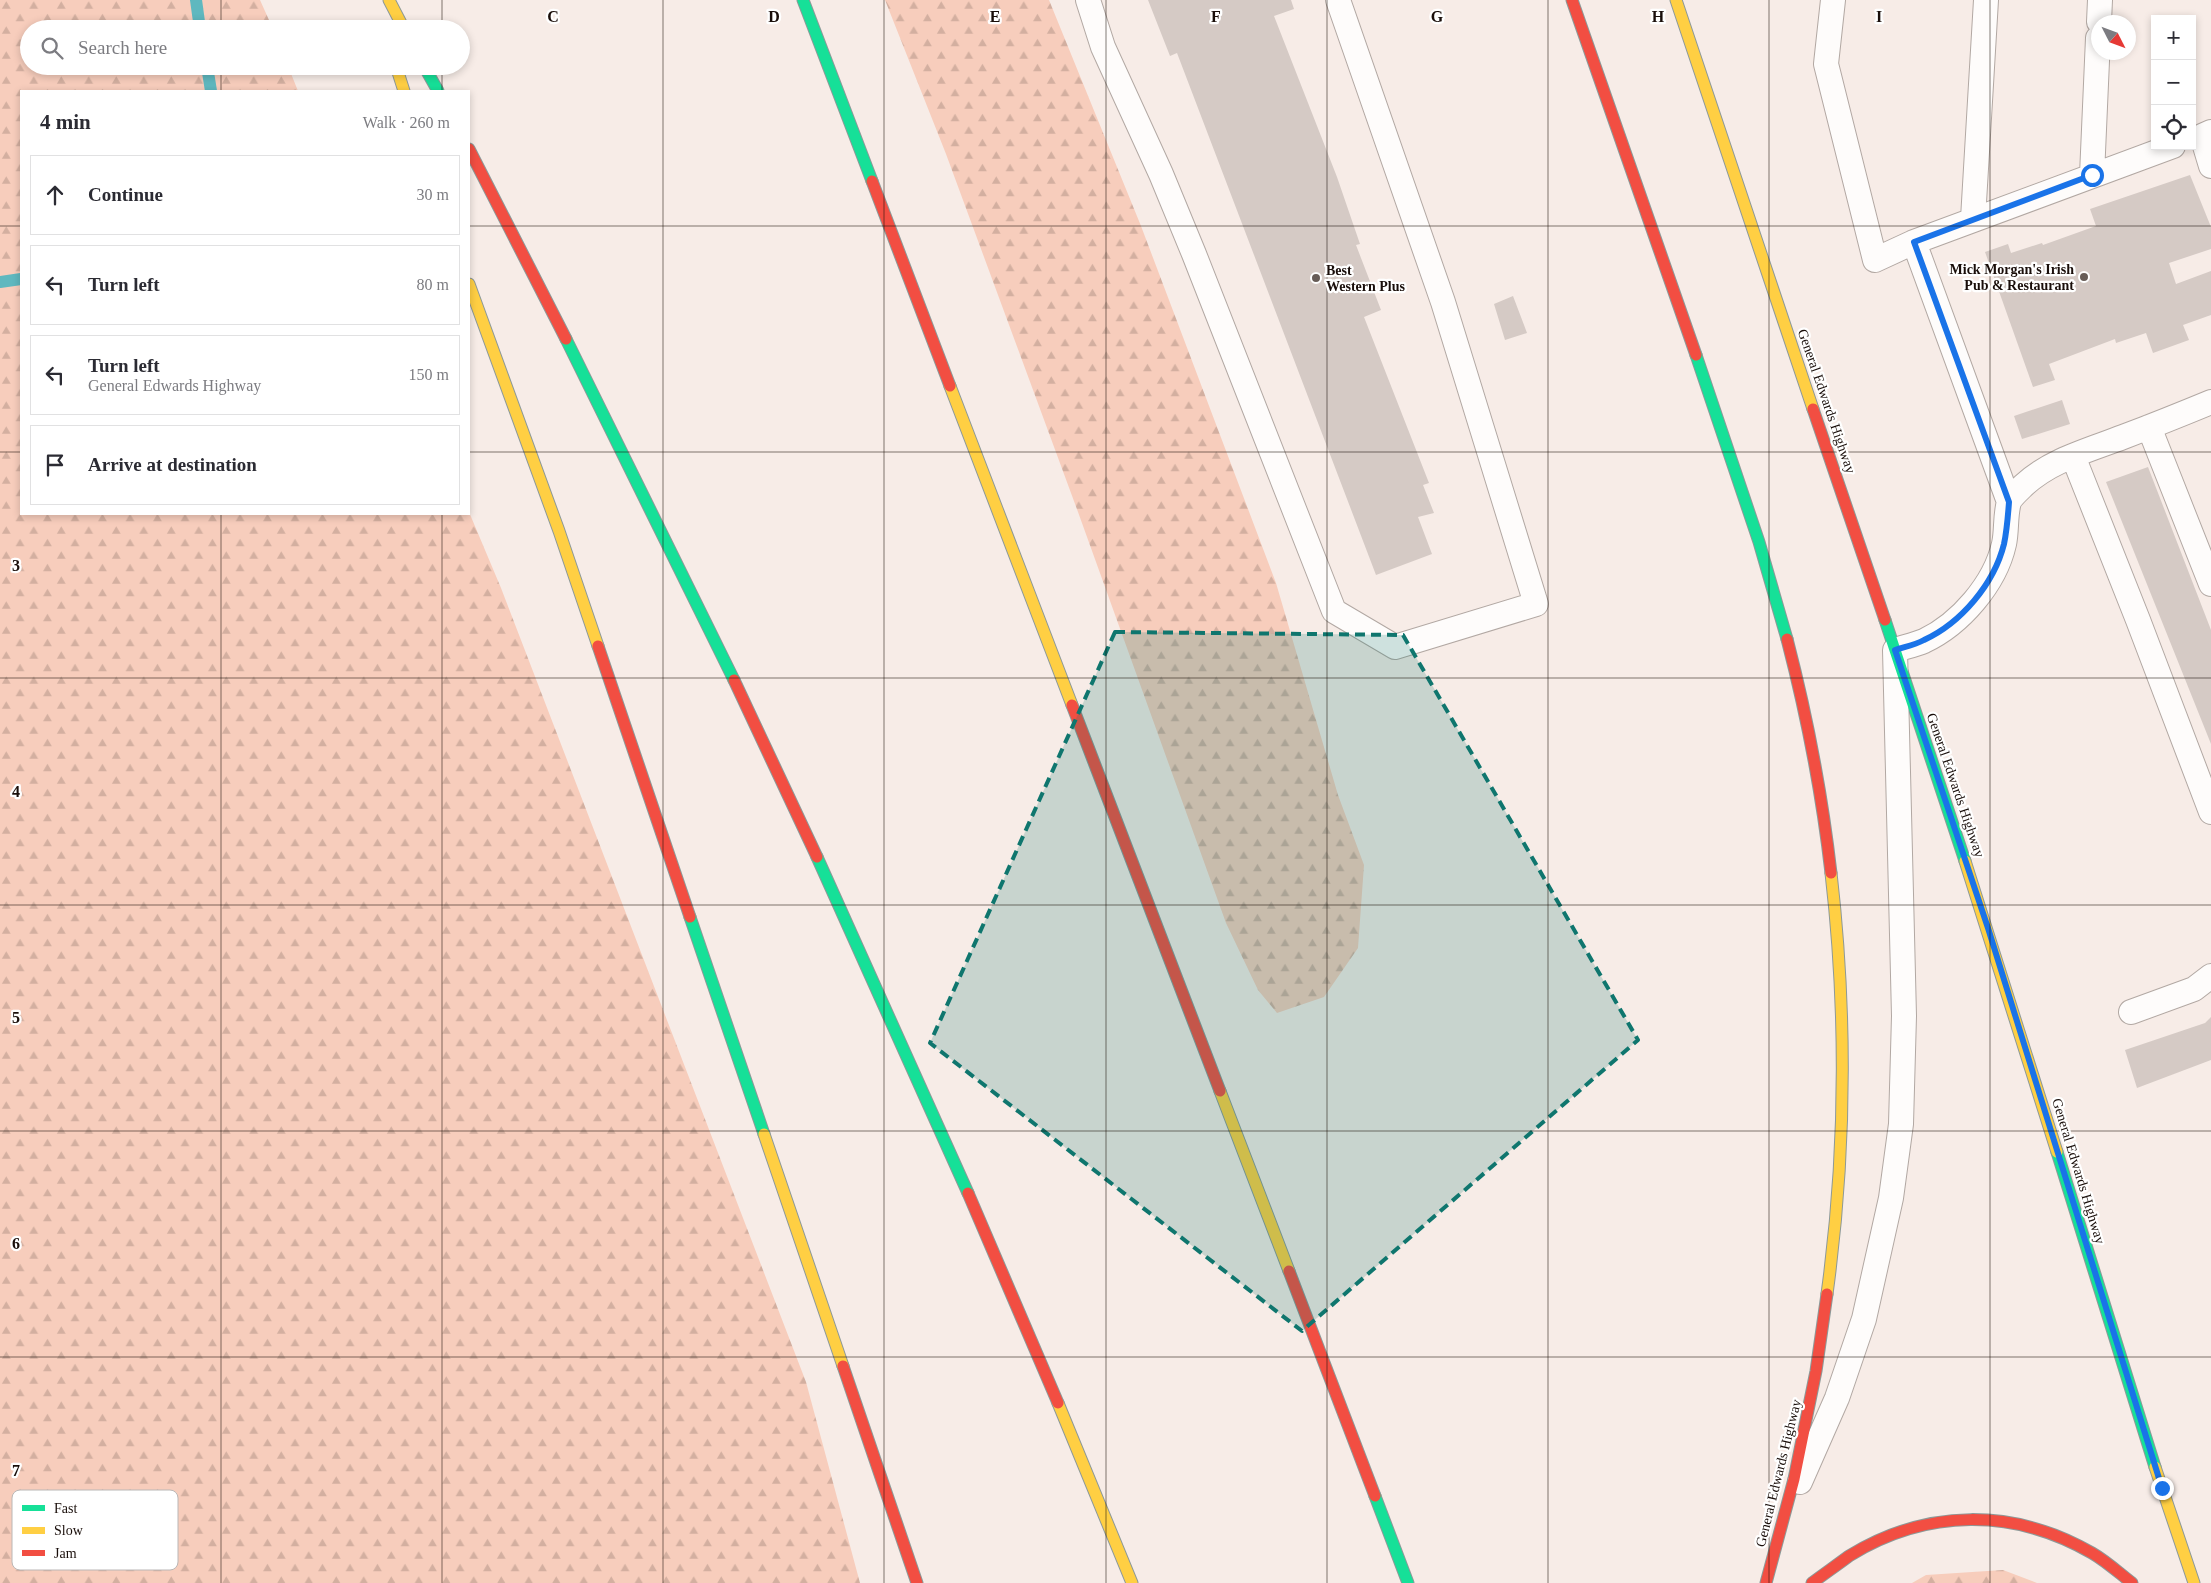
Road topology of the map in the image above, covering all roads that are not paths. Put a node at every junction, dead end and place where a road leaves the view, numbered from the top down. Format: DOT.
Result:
graph roads {
  1 [pos="389,0"];
  2 [pos="803,0"];
  3 [pos="1088,0"];
  4 [pos="1338,0"];
  5 [pos="1572,0"];
  6 [pos="1676,0"];
  7 [pos="1833,0"];
  8 [pos="1986,0"];
  9 [pos="2100,0"];
  10 [pos="2099,15"];
  11 [pos="399,20"];
  12 [pos="2097,60"];
  13 [pos="399,75"];
  14 [pos="429,75"];
  15 [pos="404,90"];
  16 [pos="437,90"];
  17 [pos="2202,136"];
  18 [pos="2162,150"];
  19 [pos="470,151"];
  20 [pos="2211,166"];
  21 [pos="2092,175"];
  22 [pos="1973,220"];
  23 [pos="1914,242"];
  24 [pos="470,287"];
  25 [pos="2211,402"];
  26 [pos="2149,427"];
  27 [pos="2073,456"];
  28 [pos="2009,502"];
  29 [pos="2211,584"];
  30 [pos="1895,650"];
  31 [pos="2211,812"];
  32 [pos="2211,976"];
  33 [pos="2131,1012"];
  34 [pos="1788,1508"];
  35 [pos="917,1583"];
  36 [pos="1132,1583"];
  37 [pos="1408,1583"];
  38 [pos="1766,1583"];
  39 [pos="1812,1583"];
  40 [pos="2132,1583"];
  41 [pos="2194,1583"];
  1 -- 11 [label="main road"];
  2 -- 37 [label="main road"];
  3 -- 4 [label="lane"];
  5 -- 34 [label="main road, General Edwards Highway"];
  6 -- 30 [label="main road, General Edwards Highway"];
  7 -- 23 [label="lane"];
  8 -- 22 [label="lane"];
  9 -- 10 [label="lane"];
  12 -- 21 [label="lane"];
  13 -- 15 [label="main road"];
  14 -- 16 [label="main road"];
  17 -- 20 [label="lane"];
  18 -- 21 [label="lane"];
  19 -- 36 [label="main road"];
  21 -- 22 [label="lane"];
  22 -- 23 [label="lane"];
  23 -- 28 [label="lane"];
  24 -- 35 [label="main road"];
  25 -- 26 [label="lane"];
  26 -- 27 [label="lane"];
  26 -- 29 [label="lane"];
  27 -- 28 [label="lane"];
  27 -- 31 [label="lane"];
  28 -- 30 [label="lane"];
  30 -- 34 [label="lane"];
  30 -- 41 [label="main road, General Edwards Highway"];
  32 -- 33 [label="lane"];
  34 -- 38 [label="main road, General Edwards Highway"];
  39 -- 40 [label="main road"];
}
